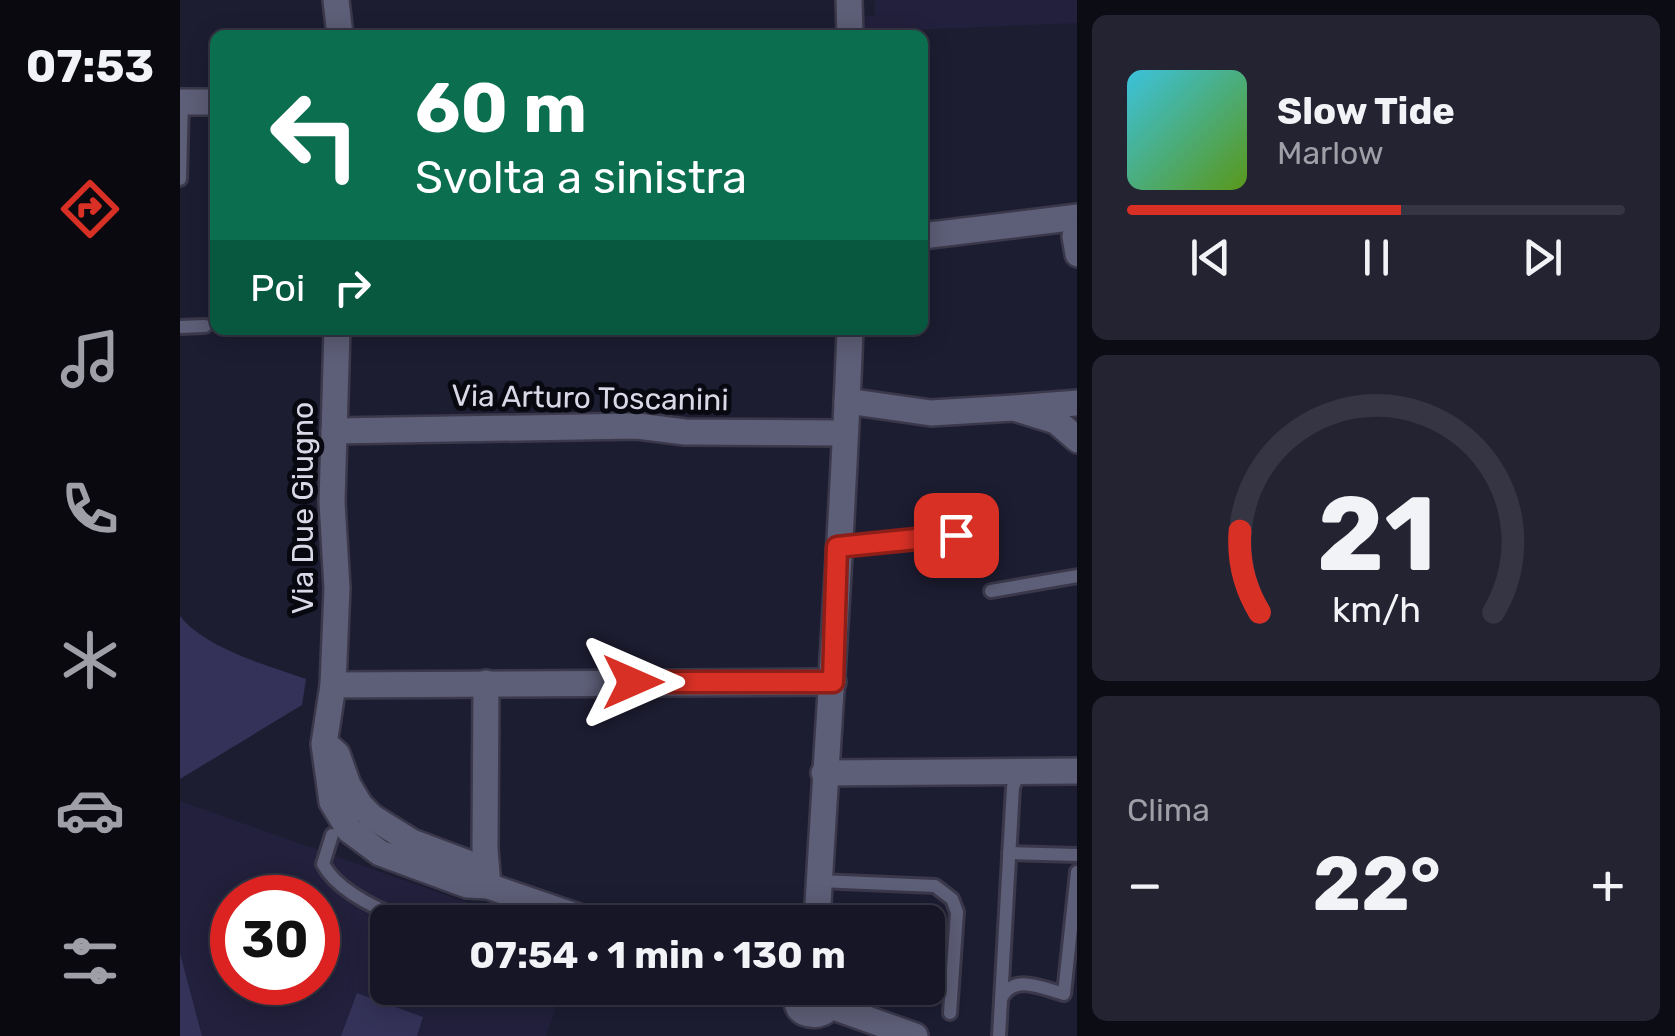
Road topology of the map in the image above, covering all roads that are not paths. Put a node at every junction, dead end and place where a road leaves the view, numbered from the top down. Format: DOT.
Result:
graph roads {
  1 [pos="336,0"];
  2 [pos="849,0"];
  3 [pos="339,30"];
  4 [pos="850,30"];
  5 [pos="181,102"];
  6 [pos="210,102"];
  7 [pos="180,179"];
  8 [pos="928,236"];
  9 [pos="1077,236"];
  10 [pos="180,326"];
  11 [pos="205,326"];
  12 [pos="338,335"];
  13 [pos="850,335"];
  14 [pos="847,401"];
  15 [pos="1077,403"];
  16 [pos="1014,408"];
  17 [pos="334,431"];
  18 [pos="844,433"];
  19 [pos="1077,439"];
  20 [pos="990,532"];
  21 [pos="837,547"];
  22 [pos="1077,576"];
  23 [pos="991,592"];
  24 [pos="486,682"];
  25 [pos="833,682"];
  26 [pos="333,686"];
  27 [pos="1020,771"];
  28 [pos="1077,772"];
  29 [pos="824,773"];
  30 [pos="332,835"];
  31 [pos="1009,854"];
  32 [pos="1077,855"];
  33 [pos="1077,872"];
  34 [pos="819,881"];
  35 [pos="488,886"];
  36 [pos="374,905"];
  37 [pos="539,905"];
  38 [pos="817,905"];
  39 [pos="1000,1001"];
  40 [pos="818,1005"];
  41 [pos="950,1013"];
  42 [pos="915,1036"];
  43 [pos="998,1036"];
  1 -- 3 [label="street"];
  2 -- 4 [label="street"];
  5 -- 6 [label="street"];
  5 -- 7 [label="lane"];
  8 -- 9 [label="street"];
  10 -- 11 [label="lane"];
  12 -- 17 [label="street, Via Due Giugno"];
  13 -- 14 [label="street"];
  14 -- 16 [label="street"];
  14 -- 18 [label="street"];
  15 -- 16 [label="street"];
  16 -- 19 [label="street"];
  17 -- 18 [label="street, Via Arturo Toscanini"];
  17 -- 26 [label="street, Via Due Giugno"];
  18 -- 21 [label="street"];
  20 -- 21 [label="lane"];
  21 -- 25 [label="street"];
  22 -- 23 [label="lane"];
  24 -- 25 [label="street"];
  24 -- 26 [label="street"];
  24 -- 35 [label="street"];
  25 -- 29 [label="street"];
  26 -- 35 [label="street, Via Due Giugno"];
  27 -- 28 [label="street"];
  27 -- 29 [label="street"];
  27 -- 31 [label="lane"];
  29 -- 34 [label="street"];
  30 -- 36 [label="lane"];
  31 -- 32 [label="lane"];
  31 -- 39 [label="lane"];
  33 -- 39 [label="lane"];
  34 -- 38 [label="street"];
  34 -- 41 [label="lane"];
  35 -- 37 [label="street, Via Due Giugno"];
  39 -- 43 [label="lane"];
  40 -- 42 [label="street"];
}
